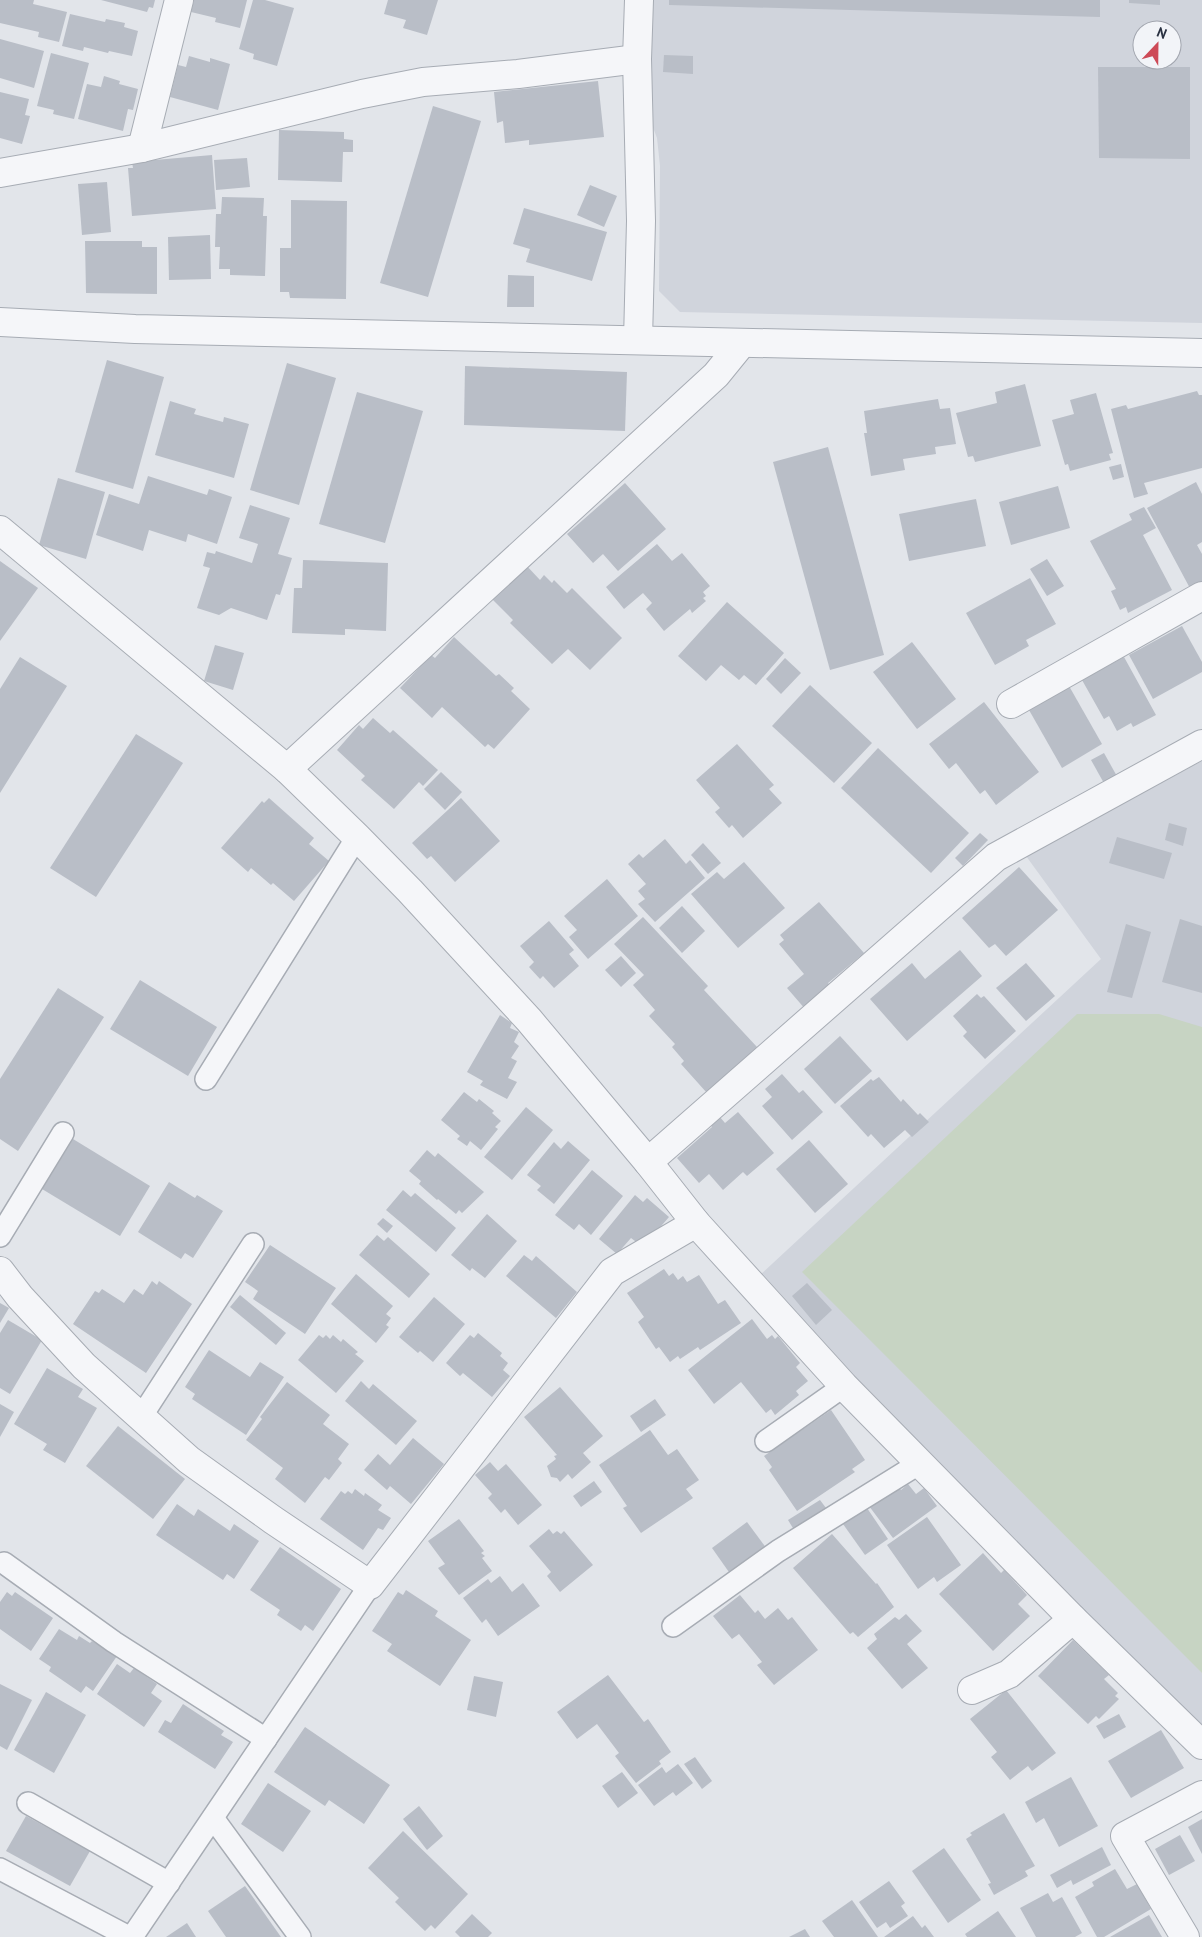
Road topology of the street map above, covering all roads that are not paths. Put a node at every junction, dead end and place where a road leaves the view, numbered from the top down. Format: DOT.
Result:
graph roads {
  1 [pos="179,0"];
  2 [pos="639,0"];
  3 [pos="637,59"];
  4 [pos="142,148"];
  5 [pos="0,173"];
  6 [pos="0,322"];
  7 [pos="638,340"];
  8 [pos="742,343"];
  9 [pos="1202,353"];
  10 [pos="0,530"];
  11 [pos="1202,596"];
  12 [pos="1011,704"];
  13 [pos="1202,744"];
  14 [pos="287,769"];
  15 [pos="357,837"];
  16 [pos="206,1079"];
  17 [pos="63,1133"];
  18 [pos="648,1162"];
  19 [pos="696,1223"];
  20 [pos="0,1236"];
  21 [pos="253,1244"];
  22 [pos="0,1271"];
  23 [pos="844,1386"];
  24 [pos="141,1417"];
  25 [pos="766,1441"];
  26 [pos="920,1463"];
  27 [pos="4,1563"];
  28 [pos="370,1585"];
  29 [pos="1073,1619"];
  30 [pos="673,1626"];
  31 [pos="972,1690"];
  32 [pos="266,1739"];
  33 [pos="1202,1746"];
  34 [pos="1202,1795"];
  35 [pos="28,1803"];
  36 [pos="213,1818"];
  37 [pos="0,1869"];
  38 [pos="169,1883"];
  39 [pos="131,1937"];
  40 [pos="300,1937"];
  41 [pos="1186,1937"];
  1 -- 4 [label="street"];
  2 -- 3 [label="street"];
  3 -- 4 [label="street"];
  3 -- 7 [label="street"];
  4 -- 5 [label="street"];
  6 -- 7 [label="street"];
  7 -- 8 [label="street"];
  8 -- 9 [label="street"];
  8 -- 14 [label="street"];
  10 -- 14 [label="street"];
  11 -- 12 [label="street"];
  13 -- 18 [label="street"];
  14 -- 15 [label="street"];
  15 -- 16 [label="lane"];
  15 -- 18 [label="street"];
  17 -- 20 [label="lane"];
  18 -- 19 [label="street"];
  19 -- 23 [label="street"];
  19 -- 28 [label="street"];
  21 -- 24 [label="lane"];
  22 -- 24 [label="street"];
  23 -- 25 [label="lane"];
  23 -- 26 [label="street"];
  24 -- 28 [label="street"];
  26 -- 29 [label="street"];
  26 -- 30 [label="lane"];
  27 -- 32 [label="lane"];
  28 -- 32 [label="lane"];
  29 -- 31 [label="street"];
  29 -- 33 [label="street"];
  32 -- 36 [label="lane"];
  34 -- 41 [label="street"];
  35 -- 38 [label="lane"];
  36 -- 38 [label="lane"];
  36 -- 40 [label="lane"];
  37 -- 39 [label="lane"];
  38 -- 39 [label="lane"];
}
